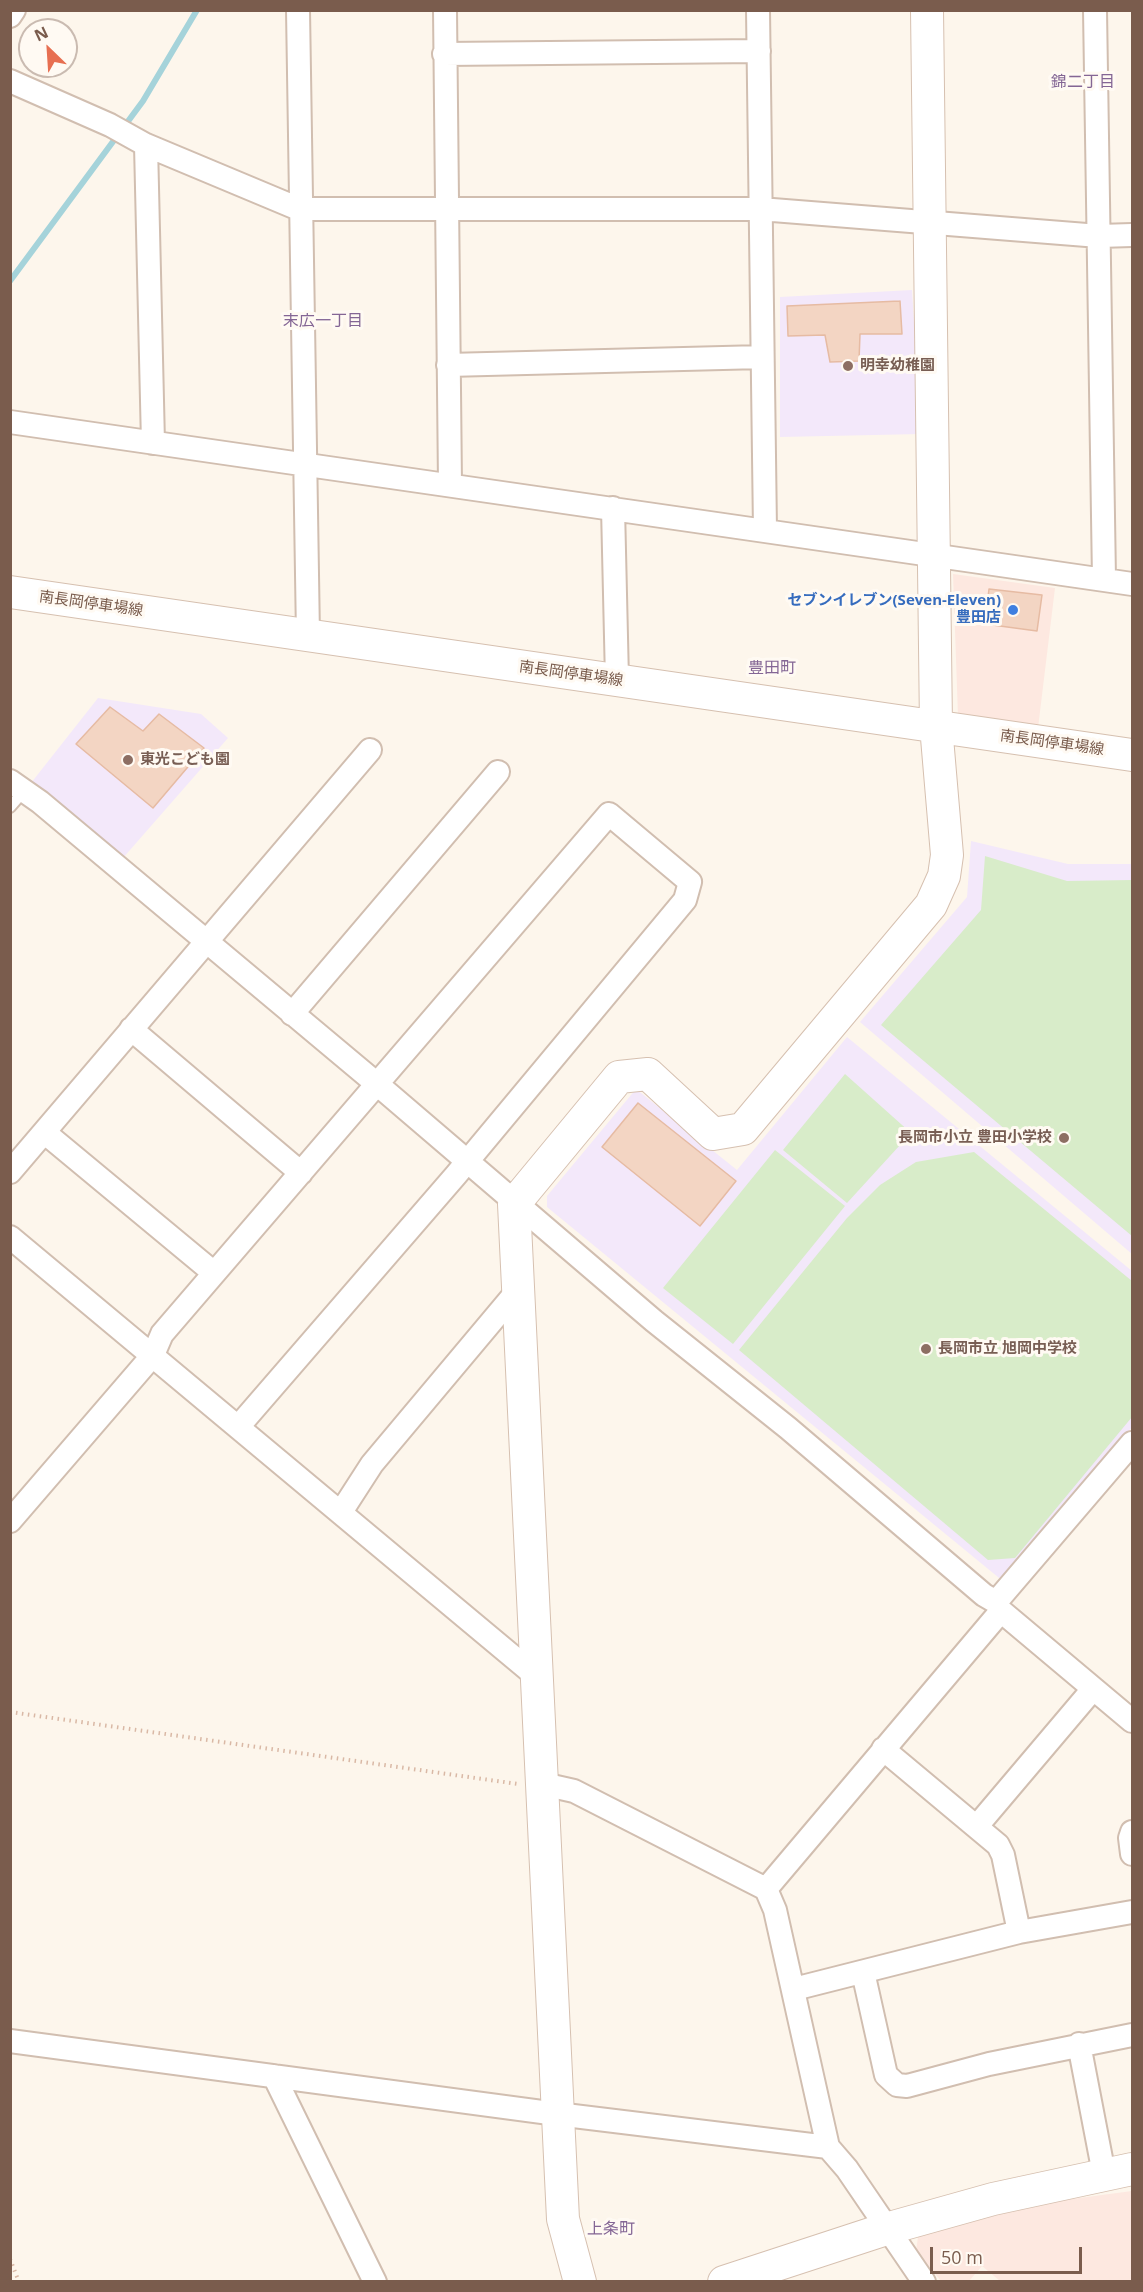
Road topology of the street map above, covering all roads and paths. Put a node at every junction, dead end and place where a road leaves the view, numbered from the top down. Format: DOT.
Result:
graph roads {
  1 [pos="14,10"];
  2 [pos="298,10"];
  3 [pos="445,10"];
  4 [pos="758,10"];
  5 [pos="927,10"];
  6 [pos="1095,10"];
  7 [pos="10,16"];
  8 [pos="759,51"];
  9 [pos="444,54"];
  10 [pos="10,81"];
  11 [pos="140,142"];
  12 [pos="299,209"];
  13 [pos="760,209"];
  14 [pos="447,210"];
  15 [pos="930,222"];
  16 [pos="1132,235"];
  17 [pos="1099,236"];
  18 [pos="762,357"];
  19 [pos="448,365"];
  20 [pos="10,422"];
  21 [pos="153,443"];
  22 [pos="305,463"];
  23 [pos="450,484"];
  24 [pos="614,508"];
  25 [pos="765,530"];
  26 [pos="933,556"];
  27 [pos="1104,579"];
  28 [pos="1132,584"];
  29 [pos="10,592"];
  30 [pos="308,636"];
  31 [pos="617,680"];
  32 [pos="936,726"];
  33 [pos="370,750"];
  34 [pos="1132,755"];
  35 [pos="498,772"];
  36 [pos="15,793"];
  37 [pos="205,941"];
  38 [pos="292,1014"];
  39 [pos="131,1029"];
  40 [pos="377,1084"];
  41 [pos="44,1132"];
  42 [pos="465,1161"];
  43 [pos="10,1172"];
  44 [pos="301,1173"];
  45 [pos="514,1204"];
  46 [pos="10,1237"];
  47 [pos="214,1273"];
  48 [pos="518,1290"];
  49 [pos="153,1355"];
  50 [pos="238,1427"];
  51 [pos="1132,1443"];
  52 [pos="341,1512"];
  53 [pos="10,1521"];
  54 [pos="999,1607"];
  55 [pos="536,1676"];
  56 [pos="1093,1689"];
  57 [pos="10,1712"];
  58 [pos="1132,1721"];
  59 [pos="883,1749"];
  60 [pos="543,1784"];
  61 [pos="977,1826"];
  62 [pos="1132,1832"];
  63 [pos="1132,1854"];
  64 [pos="766,1889"];
  65 [pos="1132,1912"];
  66 [pos="1019,1932"];
  67 [pos="863,1972"];
  68 [pos="794,1989"];
  69 [pos="1132,2035"];
  70 [pos="10,2041"];
  71 [pos="1079,2044"];
  72 [pos="274,2076"];
  73 [pos="558,2114"];
  74 [pos="828,2147"];
  75 [pos="1118,2171"];
  76 [pos="886,2229"];
  77 [pos="10,2259"];
  78 [pos="19,2282"];
  79 [pos="375,2282"];
  80 [pos="580,2282"];
  81 [pos="724,2282"];
  82 [pos="924,2282"];
  1 -- 7 [label="street"];
  2 -- 12 [label="street"];
  3 -- 9 [label="street"];
  4 -- 8 [label="street"];
  5 -- 15 [label="street"];
  6 -- 17 [label="street"];
  8 -- 9 [label="street"];
  8 -- 13 [label="street"];
  9 -- 14 [label="street"];
  10 -- 11 [label="street"];
  11 -- 12 [label="street"];
  11 -- 21 [label="street"];
  12 -- 14 [label="street"];
  12 -- 22 [label="street"];
  13 -- 14 [label="street"];
  13 -- 15 [label="street"];
  13 -- 18 [label="street"];
  14 -- 19 [label="street"];
  15 -- 17 [label="street"];
  15 -- 26 [label="street"];
  16 -- 17 [label="street"];
  17 -- 27 [label="street"];
  18 -- 19 [label="street"];
  18 -- 25 [label="street"];
  19 -- 23 [label="street"];
  20 -- 21 [label="street"];
  21 -- 22 [label="street"];
  22 -- 23 [label="street"];
  22 -- 30 [label="street"];
  23 -- 24 [label="street"];
  24 -- 25 [label="street"];
  24 -- 31 [label="street"];
  25 -- 26 [label="street"];
  26 -- 27 [label="street"];
  26 -- 32 [label="street"];
  27 -- 28 [label="street"];
  29 -- 30 [label="street, 南長岡停車場線"];
  30 -- 31 [label="street, 南長岡停車場線"];
  31 -- 32 [label="street, 南長岡停車場線"];
  32 -- 34 [label="street, 南長岡停車場線"];
  32 -- 45 [label="street"];
  33 -- 37 [label="street"];
  35 -- 38 [label="street"];
  36 -- 37 [label="street"];
  37 -- 38 [label="street"];
  37 -- 39 [label="street"];
  38 -- 40 [label="street"];
  39 -- 41 [label="street"];
  39 -- 44 [label="street"];
  40 -- 42 [label="street"];
  40 -- 42 [label="street"];
  40 -- 44 [label="street"];
  41 -- 43 [label="street"];
  41 -- 47 [label="street"];
  42 -- 45 [label="street"];
  42 -- 50 [label="street"];
  44 -- 47 [label="street"];
  45 -- 48 [label="street"];
  45 -- 54 [label="street"];
  46 -- 49 [label="street"];
  47 -- 49 [label="street"];
  48 -- 52 [label="street"];
  48 -- 55 [label="street"];
  49 -- 50 [label="street"];
  49 -- 53 [label="street"];
  50 -- 52 [label="street"];
  51 -- 54 [label="street"];
  52 -- 55 [label="street"];
  54 -- 56 [label="street"];
  54 -- 59 [label="street"];
  55 -- 60 [label="street"];
  56 -- 58 [label="street"];
  56 -- 61 [label="street"];
  57 -- 60 [label="path"];
  59 -- 61 [label="street"];
  59 -- 64 [label="street"];
  60 -- 64 [label="street"];
  60 -- 73 [label="street"];
  61 -- 66 [label="street"];
  62 -- 63 [label="street"];
  64 -- 68 [label="street"];
  65 -- 66 [label="street"];
  66 -- 67 [label="street"];
  67 -- 68 [label="street"];
  67 -- 71 [label="street"];
  68 -- 74 [label="street"];
  69 -- 71 [label="street"];
  70 -- 72 [label="street"];
  71 -- 75 [label="street"];
  72 -- 73 [label="street"];
  72 -- 79 [label="street"];
  73 -- 74 [label="street"];
  73 -- 80 [label="street"];
  74 -- 76 [label="street"];
  75 -- 76 [label="street"];
  76 -- 81 [label="street"];
  76 -- 82 [label="street"];
  77 -- 78 [label="path"];
}
